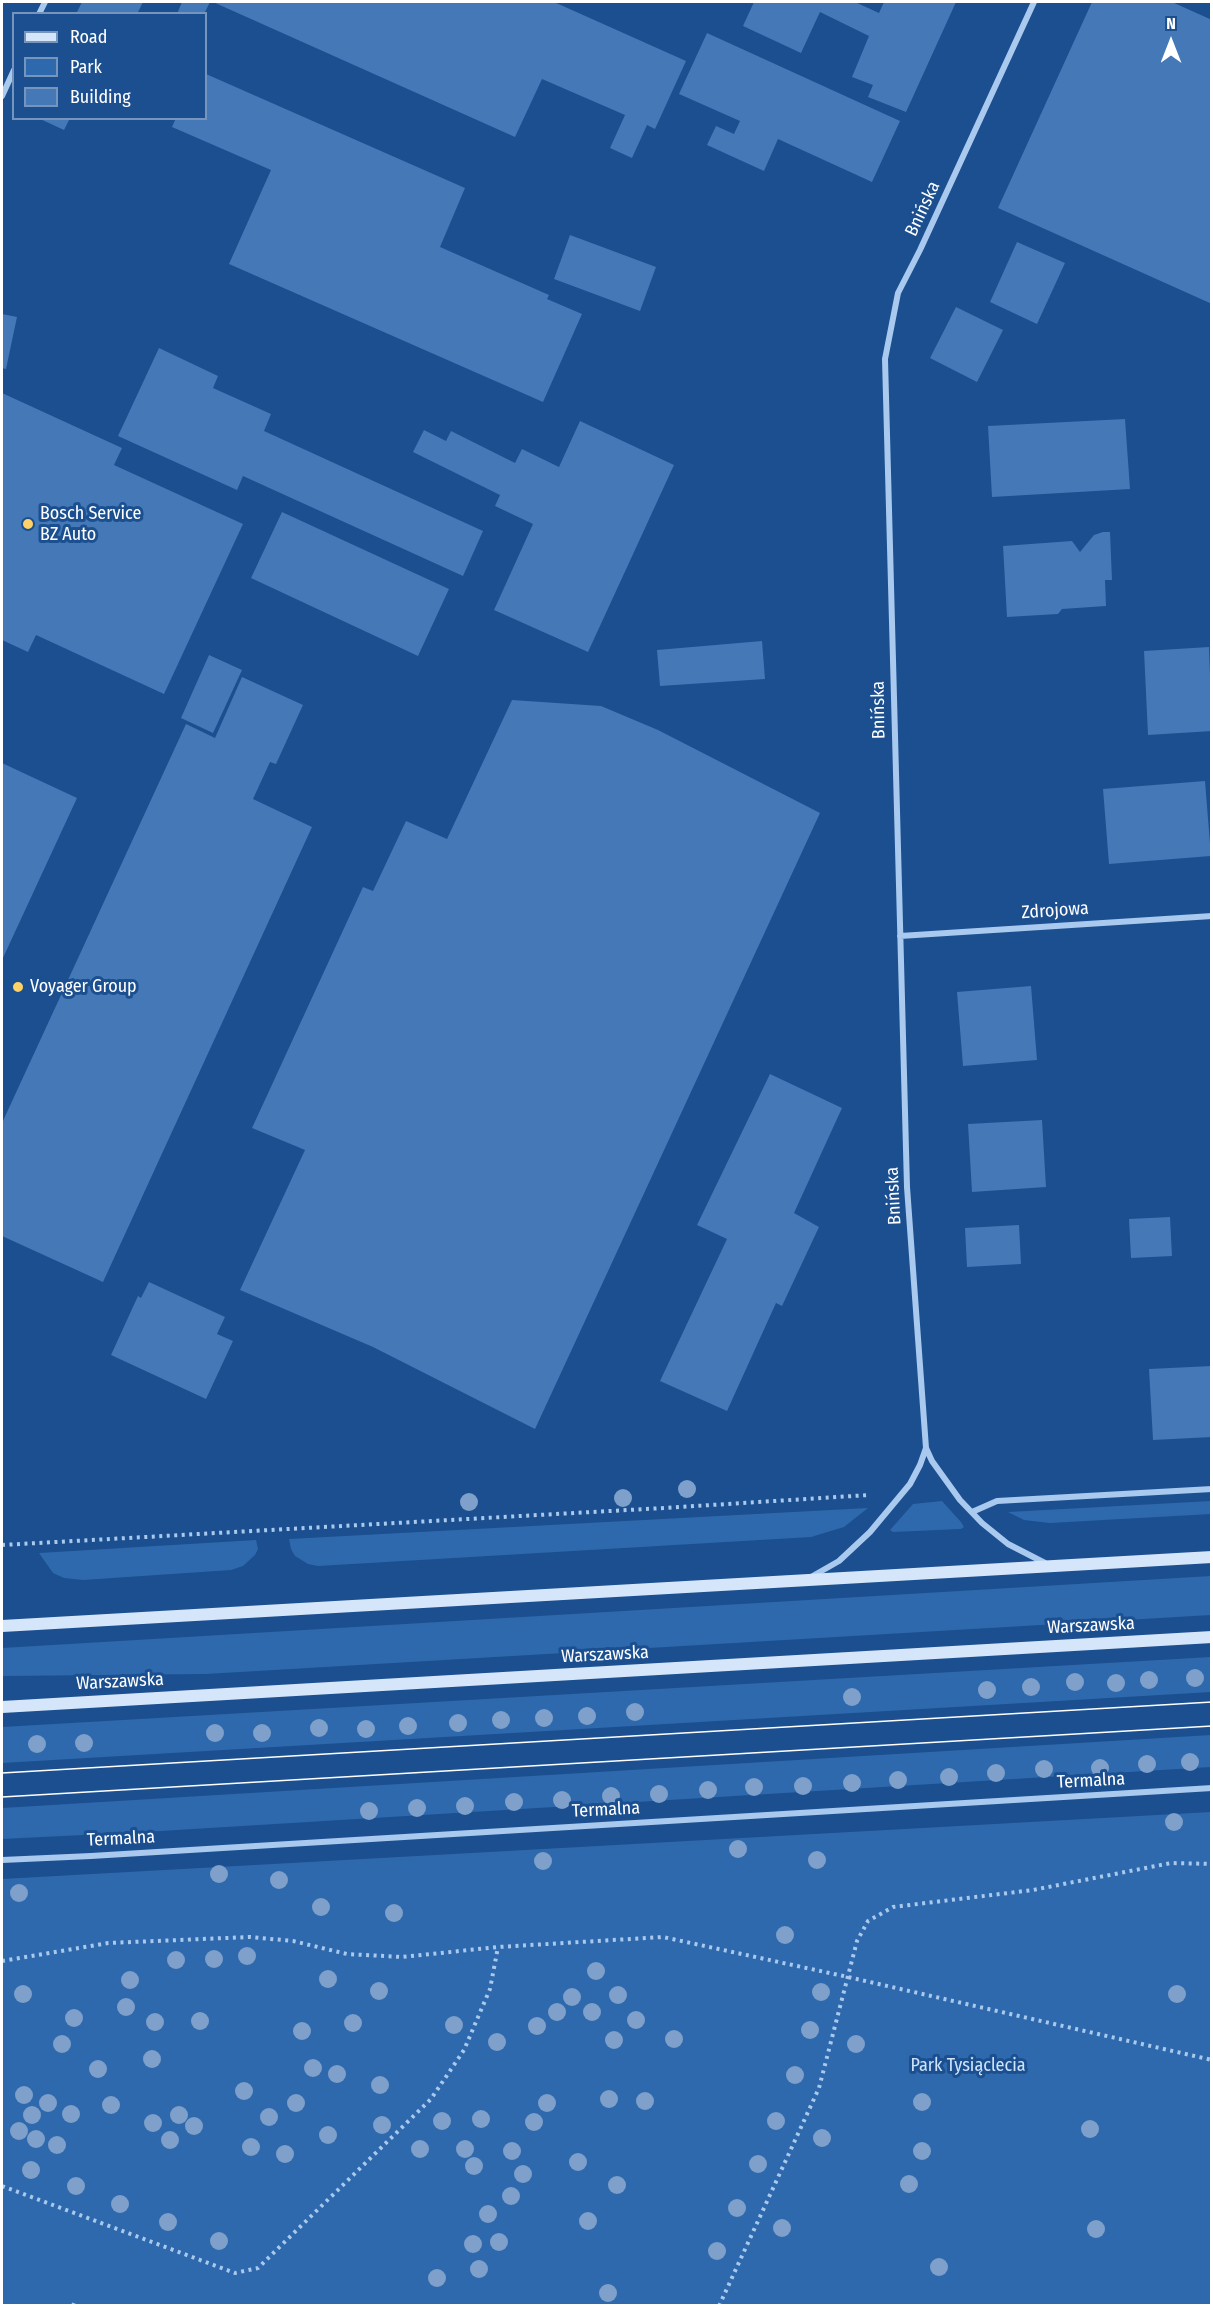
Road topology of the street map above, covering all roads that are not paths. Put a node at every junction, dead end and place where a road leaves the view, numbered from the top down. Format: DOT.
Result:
graph roads {
  1 [pos="1034,2"];
  2 [pos="12,74"];
  3 [pos="2,96"];
  4 [pos="1212,916"];
  5 [pos="900,936"];
  6 [pos="926,1448"];
  7 [pos="1212,1490"];
  8 [pos="972,1512"];
  9 [pos="1212,1557"];
  10 [pos="1055,1567"];
  11 [pos="796,1582"];
  12 [pos="2,1626"];
  13 [pos="1212,1637"];
  14 [pos="2,1707"];
  15 [pos="1212,1788"];
  16 [pos="2,1860"];
  1 -- 5 [label="street, Bnińska"];
  2 -- 3 [label="street"];
  4 -- 5 [label="street, Zdrojowa"];
  5 -- 6 [label="street, Bnińska"];
  6 -- 8 [label="street, Bnińska"];
  6 -- 11 [label="street, Bnińska"];
  7 -- 8 [label="street"];
  8 -- 10 [label="street, Bnińska"];
  9 -- 10 [label="main road"];
  10 -- 11 [label="main road"];
  11 -- 12 [label="main road"];
  13 -- 14 [label="main road, Warszawska"];
  15 -- 16 [label="street, Termalna"];
}
